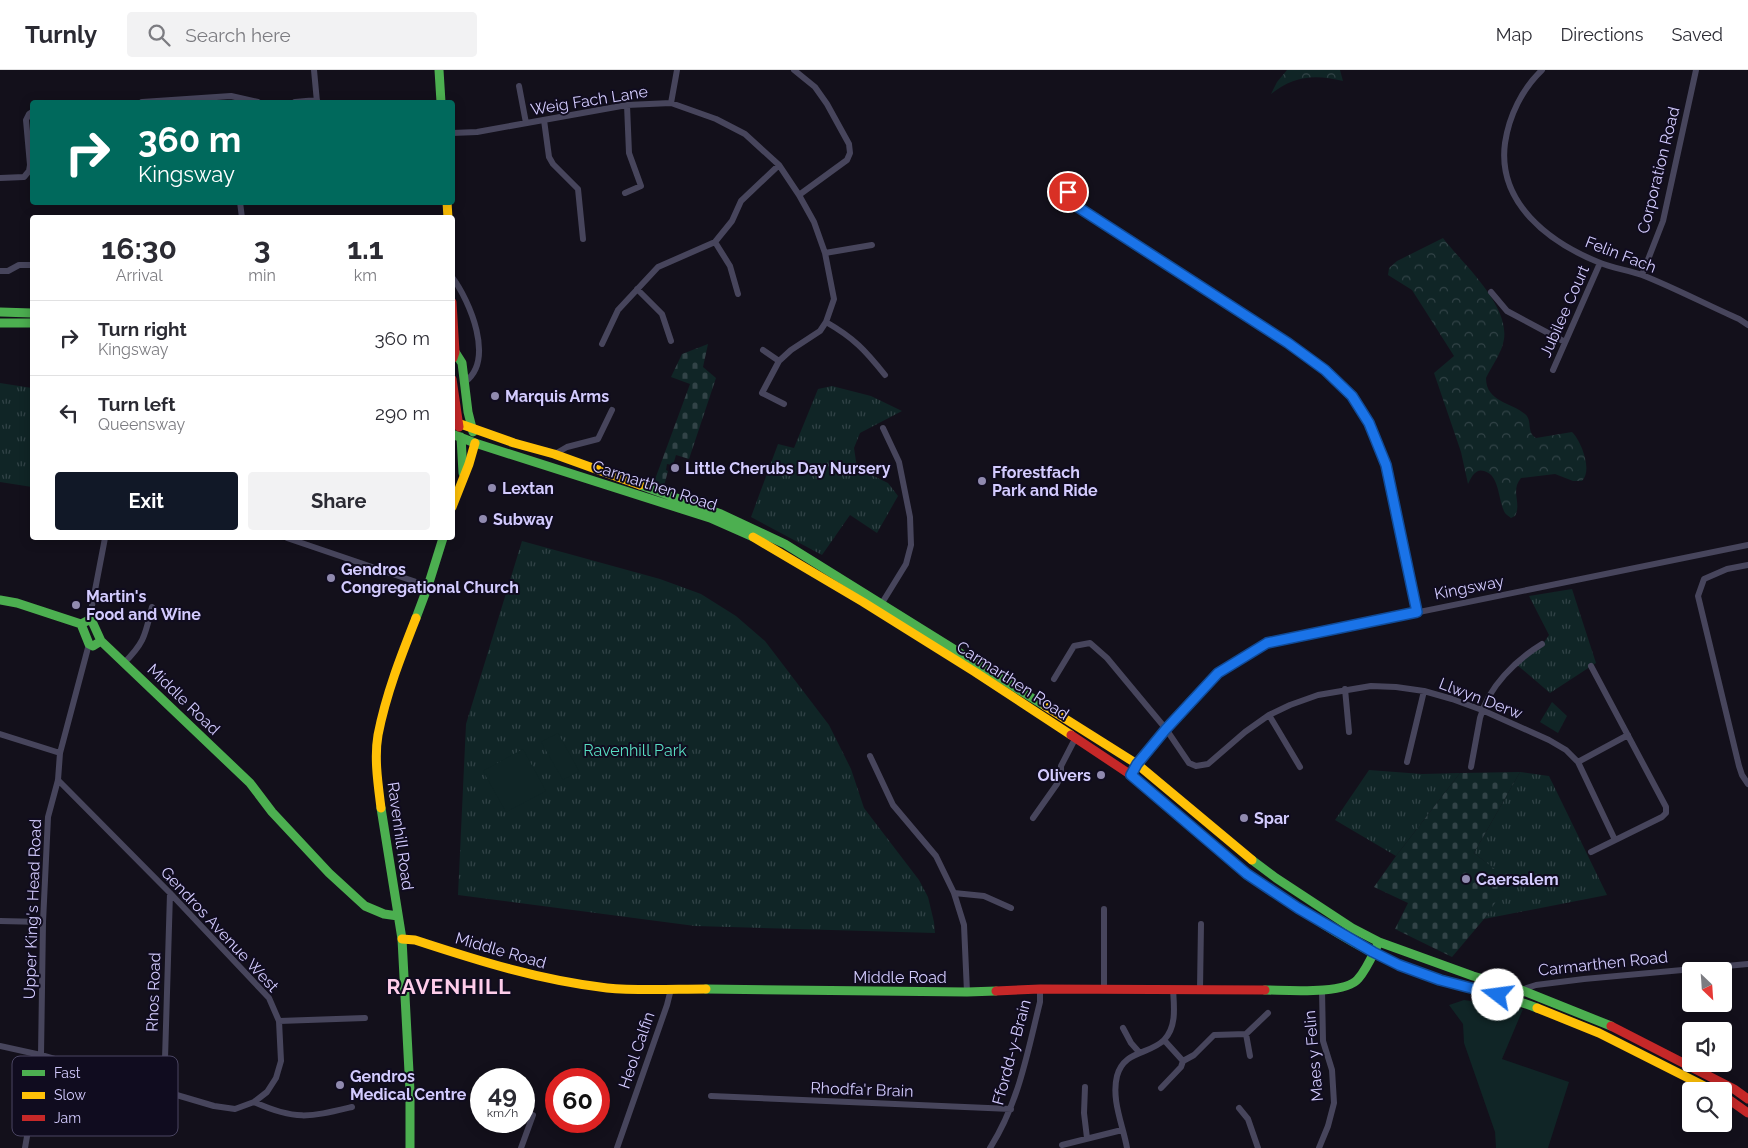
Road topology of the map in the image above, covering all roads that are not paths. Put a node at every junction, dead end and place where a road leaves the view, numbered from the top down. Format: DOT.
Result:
graph roads {
  1 [pos="314,70"];
  2 [pos="439,70"];
  3 [pos="677,70"];
  4 [pos="794,70"];
  5 [pos="1696,70"];
  6 [pos="1538,71"];
  7 [pos="519,86"];
  8 [pos="172,100"];
  9 [pos="249,100"];
  10 [pos="317,100"];
  11 [pos="441,100"];
  12 [pos="671,103"];
  13 [pos="627,105"];
  14 [pos="30,113"];
  15 [pos="544,120"];
  16 [pos="526,123"];
  17 [pos="455,133"];
  18 [pos="30,156"];
  19 [pos="779,166"];
  20 [pos="30,168"];
  21 [pos="0,178"];
  22 [pos="1068,192"];
  23 [pos="625,194"];
  24 [pos="799,195"];
  25 [pos="583,238"];
  26 [pos="715,242"];
  27 [pos="872,245"];
  28 [pos="826,253"];
  29 [pos="1600,263"];
  30 [pos="30,265"];
  31 [pos="0,271"];
  32 [pos="1642,276"];
  33 [pos="455,281"];
  34 [pos="637,289"];
  35 [pos="1492,292"];
  36 [pos="738,294"];
  37 [pos="0,312"];
  38 [pos="30,313"];
  39 [pos="826,322"];
  40 [pos="0,323"];
  41 [pos="30,323"];
  42 [pos="1748,326"];
  43 [pos="671,341"];
  44 [pos="1565,342"];
  45 [pos="602,344"];
  46 [pos="763,350"];
  47 [pos="455,356"];
  48 [pos="779,361"];
  49 [pos="1553,370"];
  50 [pos="884,375"];
  51 [pos="465,382"];
  52 [pos="784,404"];
  53 [pos="612,410"];
  54 [pos="455,422"];
  55 [pos="472,428"];
  56 [pos="883,428"];
  57 [pos="457,436"];
  58 [pos="475,443"];
  59 [pos="554,454"];
  60 [pos="462,480"];
  61 [pos="455,499"];
  62 [pos="105,540"];
  63 [pos="293,540"];
  64 [pos="442,540"];
  65 [pos="1748,545"];
  66 [pos="1748,564"];
  67 [pos="428,586"];
  68 [pos="0,600"];
  69 [pos="882,603"];
  70 [pos="152,608"];
  71 [pos="1417,612"];
  72 [pos="91,618"];
  73 [pos="81,624"];
  74 [pos="100,641"];
  75 [pos="89,644"];
  76 [pos="1542,644"];
  77 [pos="124,663"];
  78 [pos="1591,666"];
  79 [pos="1054,679"];
  80 [pos="1345,689"];
  81 [pos="1424,691"];
  82 [pos="1482,710"];
  83 [pos="1270,715"];
  84 [pos="1166,729"];
  85 [pos="1349,732"];
  86 [pos="0,734"];
  87 [pos="1628,735"];
  88 [pos="1076,739"];
  89 [pos="60,753"];
  90 [pos="870,756"];
  91 [pos="1407,762"];
  92 [pos="1578,762"];
  93 [pos="1137,764"];
  94 [pos="1300,767"];
  95 [pos="1470,767"];
  96 [pos="1131,775"];
  97 [pos="58,780"];
  98 [pos="1748,784"];
  99 [pos="1034,818"];
  100 [pos="1615,840"];
  101 [pos="1591,852"];
  102 [pos="170,893"];
  103 [pos="954,894"];
  104 [pos="1011,908"];
  105 [pos="1104,909"];
  106 [pos="398,916"];
  107 [pos="0,921"];
  108 [pos="43,922"];
  109 [pos="1201,924"];
  110 [pos="402,939"];
  111 [pos="1379,942"];
  112 [pos="1373,952"];
  113 [pos="1748,964"];
  114 [pos="671,989"];
  115 [pos="1040,989"];
  116 [pos="1173,989"];
  117 [pos="1200,989"];
  118 [pos="1104,990"];
  119 [pos="1322,990"];
  120 [pos="1521,990"];
  121 [pos="967,992"];
  122 [pos="1517,1000"];
  123 [pos="1268,1012"];
  124 [pos="364,1018"];
  125 [pos="280,1021"];
  126 [pos="1124,1028"];
  127 [pos="1246,1034"];
  128 [pos="1164,1040"];
  129 [pos="0,1046"];
  130 [pos="1139,1052"];
  131 [pos="41,1055"];
  132 [pos="44,1056"];
  133 [pos="165,1056"];
  134 [pos="1250,1056"];
  135 [pos="1183,1061"];
  136 [pos="1696,1082"];
  137 [pos="1085,1087"];
  138 [pos="1161,1088"];
  139 [pos="178,1096"];
  140 [pos="711,1096"];
  141 [pos="1748,1099"];
  142 [pos="254,1102"];
  143 [pos="1732,1102"];
  144 [pos="352,1107"];
  145 [pos="1239,1108"];
  146 [pos="1011,1109"];
  147 [pos="1748,1113"];
  148 [pos="1122,1130"];
  149 [pos="526,1133"];
  150 [pos="1087,1138"];
  151 [pos="1062,1145"];
  152 [pos="410,1148"];
  153 [pos="521,1148"];
  154 [pos="617,1148"];
  155 [pos="990,1148"];
  156 [pos="1127,1148"];
  157 [pos="1258,1148"];
  158 [pos="1319,1148"];
  1 -- 10 [label="street"];
  2 -- 11 [label="main road"];
  3 -- 12 [label="street"];
  4 -- 24 [label="street"];
  5 -- 32 [label="street, Corporation Road"];
  6 -- 29 [label="street, Felin Fach"];
  7 -- 16 [label="street"];
  8 -- 9 [label="street"];
  12 -- 13 [label="street, Weig Fach Lane"];
  12 -- 19 [label="street, Weig Fach Lane"];
  13 -- 15 [label="street, Weig Fach Lane"];
  13 -- 23 [label="street"];
  14 -- 18 [label="street"];
  15 -- 16 [label="street, Weig Fach Lane"];
  15 -- 25 [label="street"];
  16 -- 17 [label="street, Weig Fach Lane"];
  19 -- 24 [label="street, Weig Fach Lane"];
  19 -- 26 [label="street"];
  20 -- 21 [label="street"];
  22 -- 71 [label="street"];
  24 -- 28 [label="street, Weig Fach Lane"];
  26 -- 34 [label="street"];
  26 -- 36 [label="street"];
  27 -- 28 [label="street"];
  28 -- 39 [label="street, Weig Fach Lane"];
  29 -- 32 [label="street, Felin Fach"];
  29 -- 44 [label="street, Jubilee Court"];
  30 -- 31 [label="street"];
  32 -- 42 [label="street, Felin Fach"];
  33 -- 51 [label="street"];
  34 -- 43 [label="street"];
  34 -- 45 [label="street"];
  35 -- 44 [label="street"];
  37 -- 38 [label="main road"];
  39 -- 48 [label="street, Weig Fach Lane"];
  39 -- 50 [label="street"];
  40 -- 41 [label="main road"];
  44 -- 49 [label="street, Jubilee Court"];
  46 -- 48 [label="street"];
  47 -- 51 [label="main road"];
  48 -- 52 [label="street, Weig Fach Lane"];
  51 -- 55 [label="main road"];
  53 -- 59 [label="street"];
  54 -- 55 [label="main road, Carmarthen Road"];
  54 -- 57 [label="main road"];
  55 -- 58 [label="main road"];
  55 -- 59 [label="main road, Carmarthen Road"];
  56 -- 69 [label="street"];
  57 -- 58 [label="main road, Carmarthen Road"];
  57 -- 60 [label="main road"];
  58 -- 60 [label="main road"];
  58 -- 88 [label="main road, Carmarthen Road"];
  59 -- 69 [label="main road, Carmarthen Road"];
  60 -- 61 [label="main road"];
  62 -- 72 [label="street"];
  63 -- 67 [label="street"];
  64 -- 67 [label="main road, Ravenhill Road"];
  65 -- 71 [label="street, Kingsway"];
  66 -- 98 [label="street"];
  67 -- 106 [label="main road, Ravenhill Road"];
  68 -- 73 [label="main road"];
  69 -- 93 [label="main road, Carmarthen Road"];
  70 -- 77 [label="street"];
  71 -- 84 [label="street, Kingsway"];
  72 -- 73 [label="main road"];
  72 -- 74 [label="main road"];
  73 -- 75 [label="main road"];
  74 -- 75 [label="main road"];
  74 -- 77 [label="main road, Middle Road"];
  75 -- 89 [label="street, Upper King's Head Road"];
  76 -- 82 [label="street"];
  77 -- 106 [label="main road, Middle Road"];
  78 -- 87 [label="street"];
  79 -- 84 [label="street"];
  80 -- 81 [label="street, Llwyn Derw"];
  80 -- 83 [label="street, Llwyn Derw"];
  80 -- 85 [label="street"];
  81 -- 82 [label="street, Llwyn Derw"];
  81 -- 91 [label="street"];
  82 -- 92 [label="street, Llwyn Derw"];
  82 -- 95 [label="street"];
  83 -- 84 [label="street, Llwyn Derw"];
  83 -- 94 [label="street"];
  84 -- 93 [label="street, Kingsway"];
  86 -- 89 [label="street"];
  87 -- 92 [label="street"];
  87 -- 100 [label="street"];
  88 -- 96 [label="main road, Carmarthen Road"];
  88 -- 99 [label="street"];
  89 -- 97 [label="street, Upper King's Head Road"];
  90 -- 103 [label="street"];
  92 -- 100 [label="street, Llwyn Derw"];
  93 -- 96 [label="street, Kingsway"];
  93 -- 111 [label="main road, Carmarthen Road"];
  96 -- 112 [label="main road, Carmarthen Road"];
  97 -- 102 [label="street, Gendros Avenue West"];
  97 -- 108 [label="street, Upper King's Head Road"];
  100 -- 101 [label="street"];
  102 -- 125 [label="street, Gendros Avenue West"];
  102 -- 133 [label="street, Rhos Road"];
  103 -- 104 [label="street"];
  103 -- 121 [label="street"];
  105 -- 118 [label="street"];
  106 -- 110 [label="main road, Ravenhill Road"];
  107 -- 108 [label="street"];
  108 -- 131 [label="street, Upper King's Head Road"];
  109 -- 117 [label="street"];
  110 -- 114 [label="main road, Middle Road"];
  110 -- 152 [label="main road, Ravenhill Road"];
  111 -- 112 [label="main road, Middle Road"];
  111 -- 120 [label="main road, Carmarthen Road"];
  112 -- 119 [label="main road, Middle Road"];
  112 -- 122 [label="main road, Carmarthen Road"];
  113 -- 120 [label="street, Carmarthen Road"];
  114 -- 121 [label="main road, Middle Road"];
  114 -- 154 [label="street, Heol Calfin"];
  115 -- 118 [label="main road, Middle Road"];
  115 -- 121 [label="main road, Middle Road"];
  115 -- 146 [label="street, Ffordd-y-Brain"];
  116 -- 117 [label="main road, Middle Road"];
  116 -- 118 [label="main road, Middle Road"];
  116 -- 128 [label="street"];
  117 -- 119 [label="main road, Middle Road"];
  119 -- 158 [label="street, Maes y Felin"];
  120 -- 122 [label="street, Carmarthen Road"];
  120 -- 141 [label="main road"];
  122 -- 136 [label="main road"];
  123 -- 127 [label="street"];
  124 -- 125 [label="street"];
  125 -- 142 [label="street, Gendros Avenue West"];
  126 -- 130 [label="street"];
  127 -- 134 [label="street"];
  127 -- 135 [label="street"];
  128 -- 130 [label="street"];
  128 -- 135 [label="street"];
  129 -- 131 [label="street"];
  130 -- 148 [label="street"];
  131 -- 132 [label="street"];
  135 -- 138 [label="street"];
  137 -- 150 [label="street"];
  139 -- 142 [label="street, Gendros Avenue West"];
  140 -- 146 [label="street, Rhodfa'r Brain"];
  142 -- 144 [label="street"];
  143 -- 147 [label="main road"];
  145 -- 157 [label="street"];
  146 -- 155 [label="street, Ffordd-y-Brain"];
  148 -- 150 [label="street"];
  148 -- 156 [label="street"];
  149 -- 153 [label="street"];
  150 -- 151 [label="street"];
}
